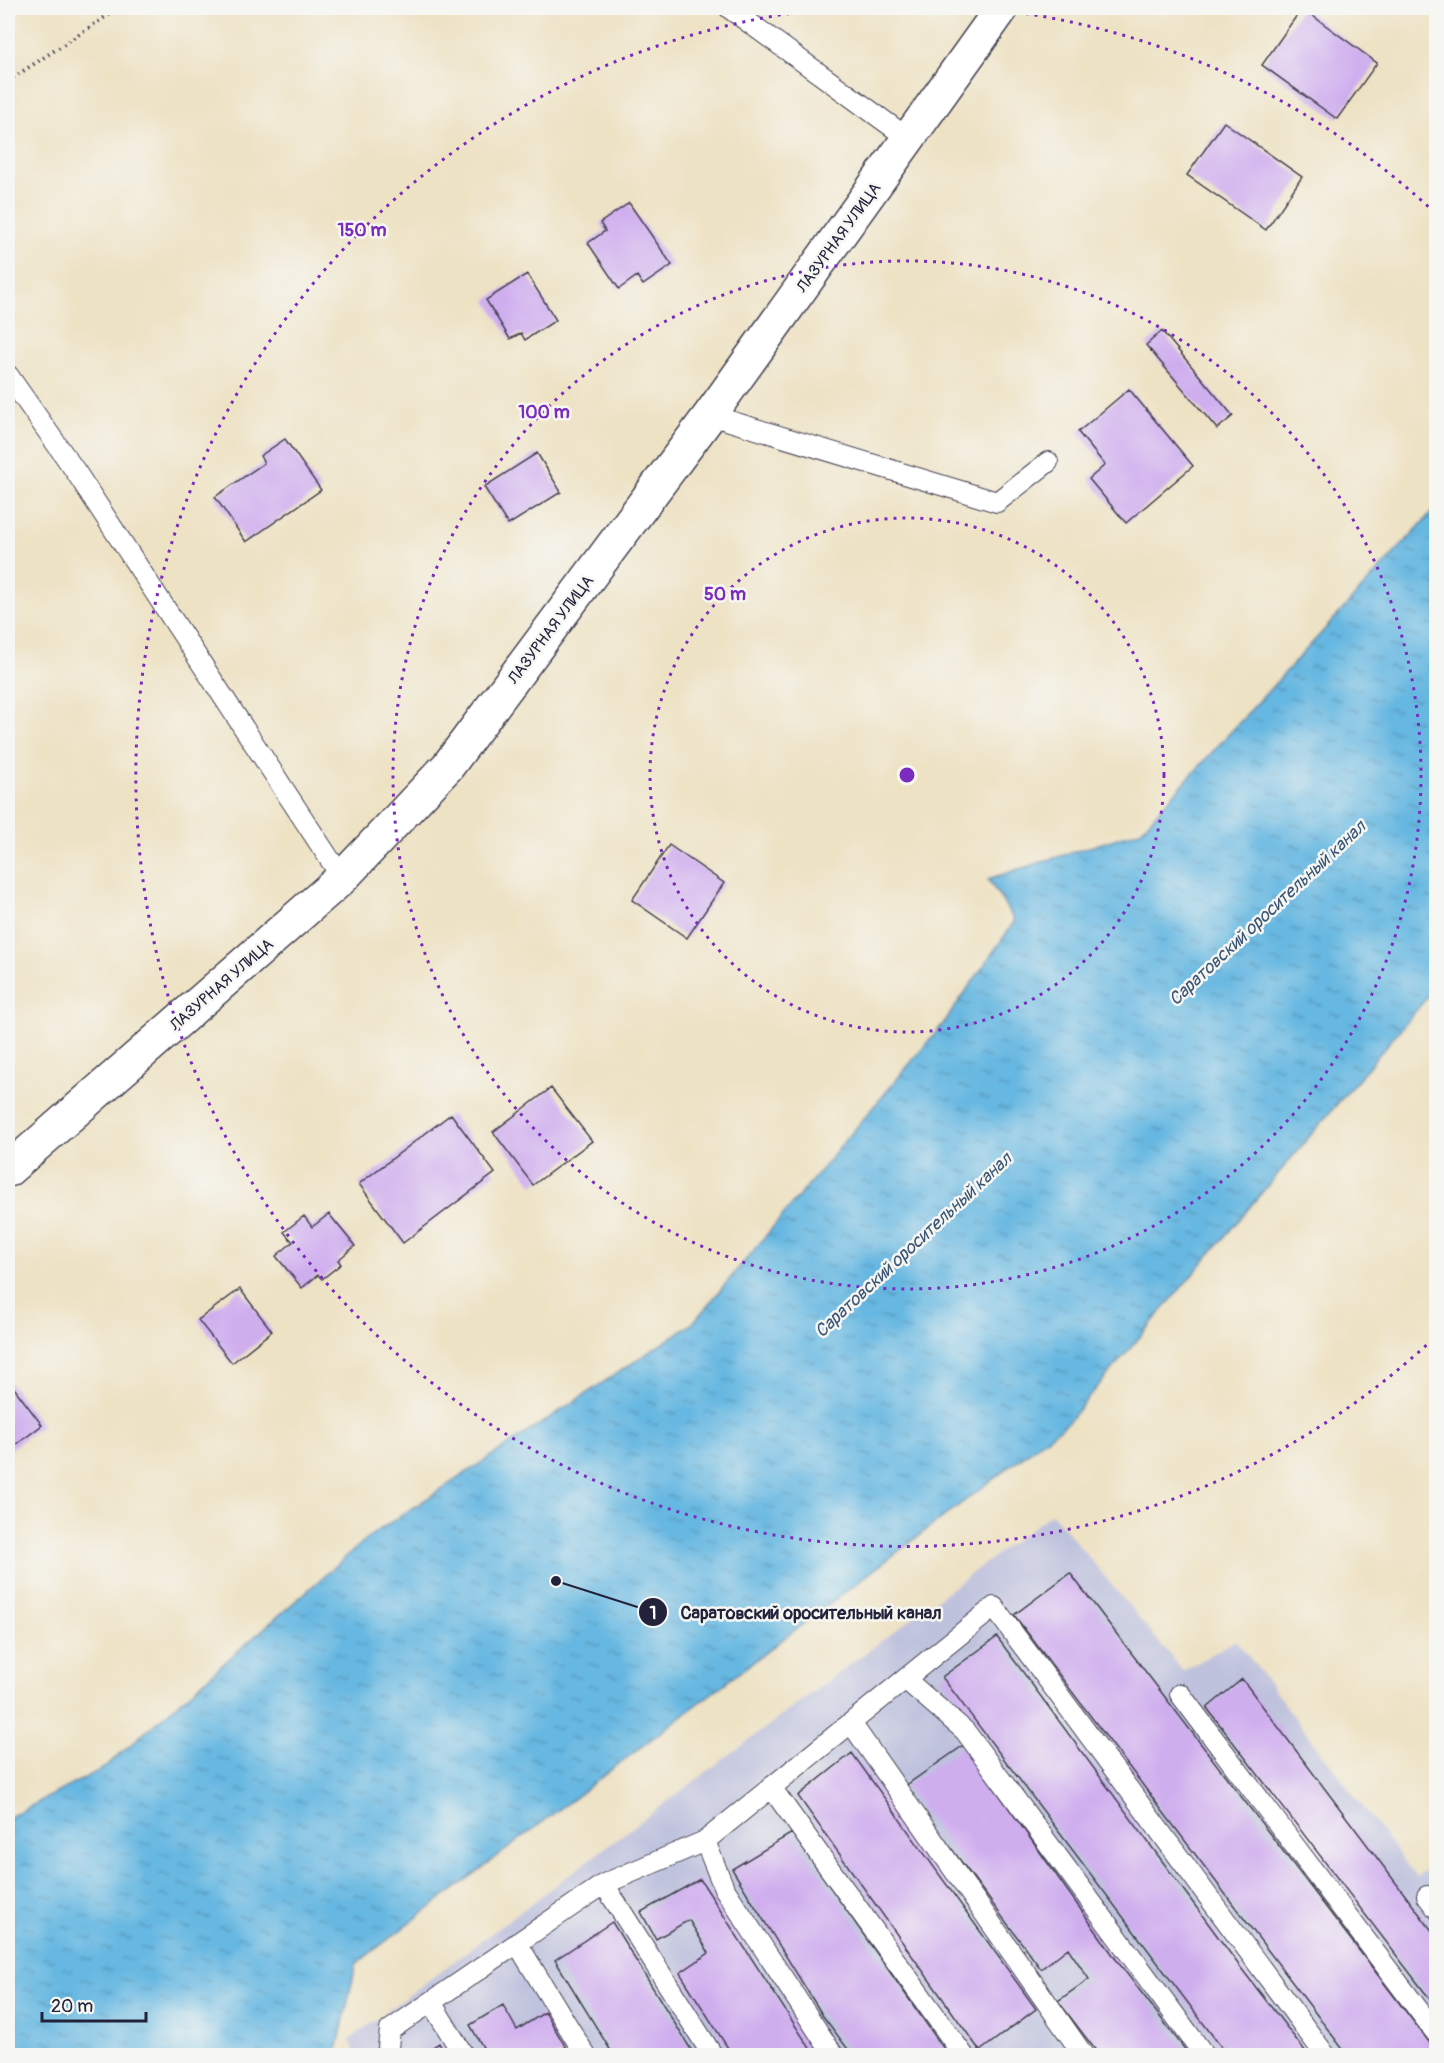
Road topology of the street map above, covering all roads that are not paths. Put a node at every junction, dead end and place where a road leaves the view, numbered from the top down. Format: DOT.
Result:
graph roads {
  1 [pos="729,8"];
  2 [pos="1002,8"];
  3 [pos="909,139"];
  4 [pos="8,375"];
  5 [pos="710,415"];
  6 [pos="1048,462"];
  7 [pos="342,878"];
  8 [pos="8,1170"];
  9 [pos="904,1679"];
  10 [pos="1180,1694"];
  11 [pos="851,1723"];
  12 [pos="771,1787"];
  13 [pos="705,1841"];
  14 [pos="604,1884"];
  15 [pos="517,1943"];
  16 [pos="431,2002"];
  17 [pos="1437,2033"];
  18 [pos="387,2055"];
  19 [pos="464,2055"];
  20 [pos="586,2055"];
  21 [pos="713,2055"];
  22 [pos="834,2055"];
  23 [pos="964,2055"];
  24 [pos="1083,2055"];
  25 [pos="1205,2055"];
  26 [pos="1326,2055"];
  1 -- 3 [label="lane"];
  2 -- 3 [label="street, ЛАЗУРНАЯ УЛИЦА"];
  3 -- 5 [label="street, ЛАЗУРНАЯ УЛИЦА"];
  4 -- 7 [label="lane"];
  5 -- 6 [label="lane"];
  5 -- 7 [label="street, ЛАЗУРНАЯ УЛИЦА"];
  7 -- 8 [label="street, ЛАЗУРНАЯ УЛИЦА"];
  9 -- 11 [label="lane"];
  9 -- 25 [label="lane"];
  9 -- 26 [label="lane"];
  10 -- 17 [label="lane"];
  11 -- 12 [label="lane"];
  11 -- 24 [label="lane"];
  12 -- 13 [label="lane"];
  12 -- 23 [label="lane"];
  13 -- 14 [label="lane"];
  13 -- 22 [label="lane"];
  14 -- 15 [label="lane"];
  14 -- 21 [label="lane"];
  15 -- 16 [label="lane"];
  15 -- 20 [label="lane"];
  16 -- 18 [label="lane"];
  16 -- 19 [label="lane"];
}
